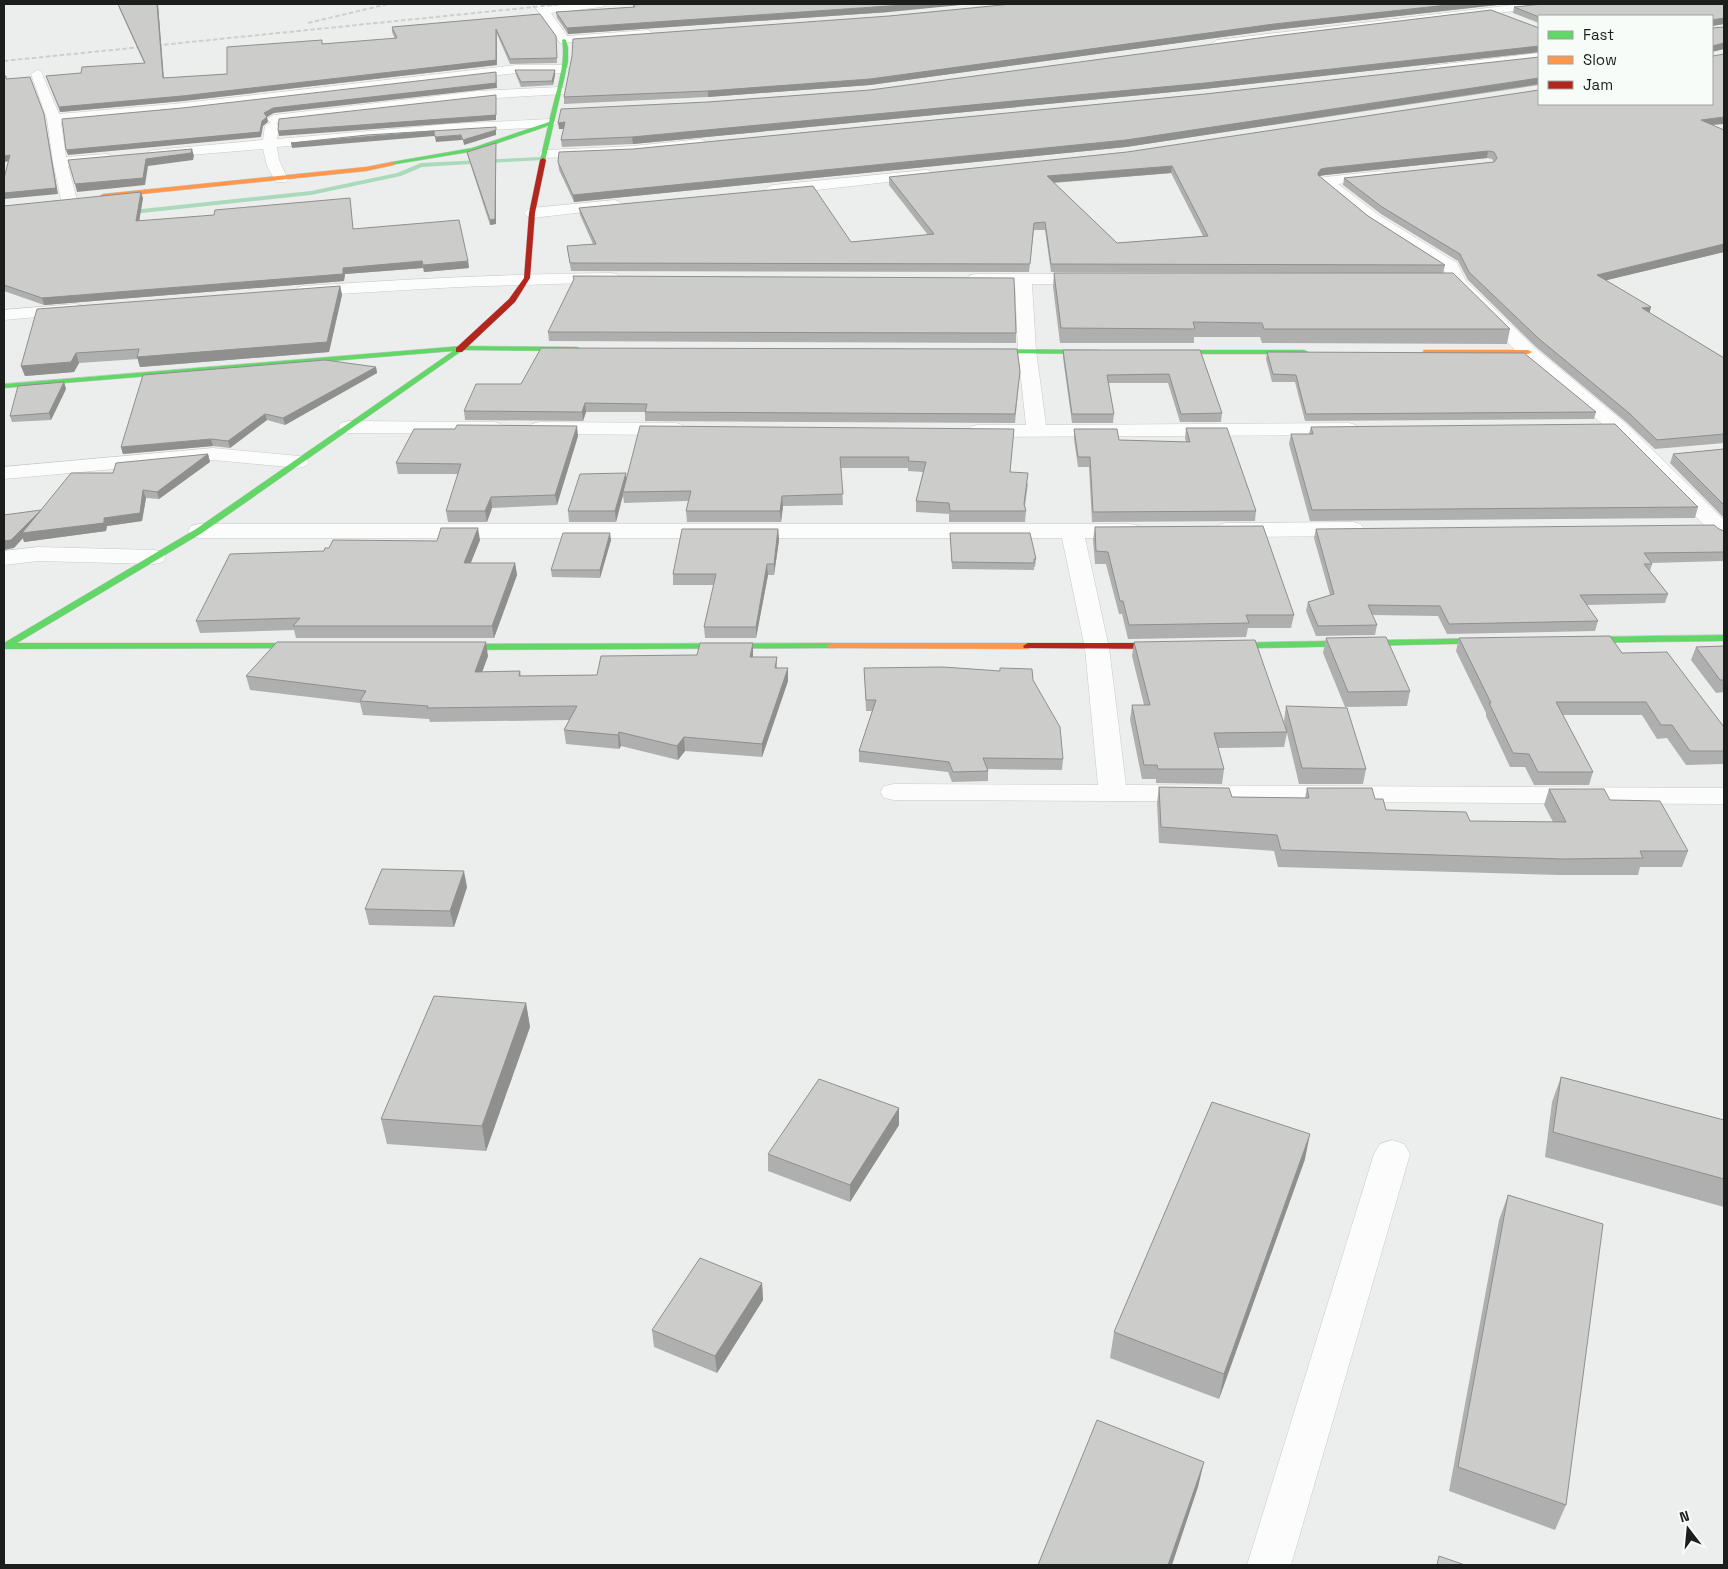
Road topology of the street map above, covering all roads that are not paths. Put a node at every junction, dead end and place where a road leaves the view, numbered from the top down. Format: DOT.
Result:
graph roads {
  1 [pos="602,4"];
  2 [pos="1469,4"];
  3 [pos="1547,4"];
  4 [pos="542,7"];
  5 [pos="1488,10"];
  6 [pos="1514,20"];
  7 [pos="663,33"];
  8 [pos="564,40"];
  9 [pos="1205,46"];
  10 [pos="1538,56"];
  11 [pos="563,69"];
  12 [pos="1413,72"];
  13 [pos="37,74"];
  14 [pos="559,91"];
  15 [pos="279,96"];
  16 [pos="557,114"];
  17 [pos="54,119"];
  18 [pos="274,119"];
  19 [pos="717,141"];
  20 [pos="268,144"];
  21 [pos="546,154"];
  22 [pos="139,155"];
  23 [pos="119,157"];
  24 [pos="60,162"];
  25 [pos="940,173"];
  26 [pos="1392,174"];
  27 [pos="281,179"];
  28 [pos="758,192"];
  29 [pos="74,199"];
  30 [pos="631,204"];
  31 [pos="532,213"];
  32 [pos="527,278"];
  33 [pos="631,278"];
  34 [pos="964,279"];
  35 [pos="1023,279"];
  36 [pos="1103,279"];
  37 [pos="1438,280"];
  38 [pos="1458,280"];
  39 [pos="288,293"];
  40 [pos="92,308"];
  41 [pos="4,314"];
  42 [pos="462,348"];
  43 [pos="591,349"];
  44 [pos="967,351"];
  45 [pos="1027,352"];
  46 [pos="1115,352"];
  47 [pos="1155,352"];
  48 [pos="1312,352"];
  49 [pos="1420,352"];
  50 [pos="1528,352"];
  51 [pos="4,386"];
  52 [pos="348,427"];
  53 [pos="1588,427"];
  54 [pos="1618,427"];
  55 [pos="697,429"];
  56 [pos="1372,429"];
  57 [pos="957,430"];
  58 [pos="1037,431"];
  59 [pos="1676,455"];
  60 [pos="1648,458"];
  61 [pos="299,462"];
  62 [pos="4,473"];
  63 [pos="1688,526"];
  64 [pos="1370,529"];
  65 [pos="1721,529"];
  66 [pos="1201,530"];
  67 [pos="199,531"];
  68 [pos="1072,531"];
  69 [pos="1152,531"];
  70 [pos="155,556"];
  71 [pos="4,558"];
  72 [pos="1724,638"];
  73 [pos="1565,640"];
  74 [pos="1505,641"];
  75 [pos="4,646"];
  76 [pos="323,646"];
  77 [pos="442,646"];
  78 [pos="1187,646"];
  79 [pos="1207,646"];
  80 [pos="1097,648"];
  81 [pos="894,792"];
  82 [pos="1113,794"];
  83 [pos="1724,796"];
  84 [pos="1392,1154"];
  85 [pos="1269,1565"];
  1 -- 4 [label="street"];
  2 -- 5 [label="street"];
  3 -- 5 [label="street"];
  4 -- 8 [label="street"];
  5 -- 6 [label="street"];
  5 -- 9 [label="street"];
  7 -- 8 [label="street"];
  8 -- 11 [label="street"];
  10 -- 12 [label="street"];
  11 -- 14 [label="street"];
  11 -- 15 [label="street"];
  13 -- 17 [label="street"];
  14 -- 16 [label="street"];
  14 -- 18 [label="street"];
  15 -- 17 [label="street"];
  15 -- 18 [label="street"];
  16 -- 20 [label="street"];
  16 -- 21 [label="street"];
  16 -- 27 [label="street"];
  17 -- 24 [label="street"];
  18 -- 20 [label="street"];
  19 -- 21 [label="street"];
  20 -- 22 [label="street"];
  20 -- 27 [label="street"];
  21 -- 31 [label="street"];
  23 -- 24 [label="street"];
  24 -- 29 [label="street"];
  25 -- 28 [label="street"];
  26 -- 38 [label="street"];
  27 -- 29 [label="street"];
  30 -- 31 [label="street"];
  31 -- 32 [label="street"];
  32 -- 33 [label="street"];
  32 -- 39 [label="street"];
  32 -- 42 [label="street"];
  34 -- 35 [label="street"];
  35 -- 36 [label="street"];
  35 -- 45 [label="street"];
  37 -- 38 [label="street"];
  38 -- 50 [label="street"];
  40 -- 41 [label="street"];
  42 -- 43 [label="street"];
  42 -- 51 [label="street"];
  42 -- 52 [label="street"];
  44 -- 45 [label="street"];
  45 -- 46 [label="street"];
  45 -- 58 [label="street"];
  47 -- 48 [label="street"];
  49 -- 50 [label="street"];
  50 -- 54 [label="street"];
  52 -- 55 [label="street"];
  52 -- 61 [label="street"];
  53 -- 54 [label="street"];
  54 -- 60 [label="street"];
  56 -- 58 [label="street"];
  57 -- 58 [label="street"];
  59 -- 60 [label="street"];
  60 -- 65 [label="street"];
  61 -- 62 [label="street"];
  61 -- 67 [label="street"];
  63 -- 65 [label="street"];
  64 -- 66 [label="street"];
  67 -- 68 [label="street"];
  67 -- 70 [label="street"];
  68 -- 69 [label="street"];
  68 -- 80 [label="street"];
  70 -- 71 [label="street"];
  70 -- 75 [label="street"];
  72 -- 73 [label="street"];
  74 -- 79 [label="street"];
  75 -- 76 [label="street"];
  77 -- 80 [label="street"];
  78 -- 80 [label="street"];
  80 -- 82 [label="street"];
  81 -- 82 [label="street"];
  82 -- 83 [label="street"];
  84 -- 85 [label="street"];
}
